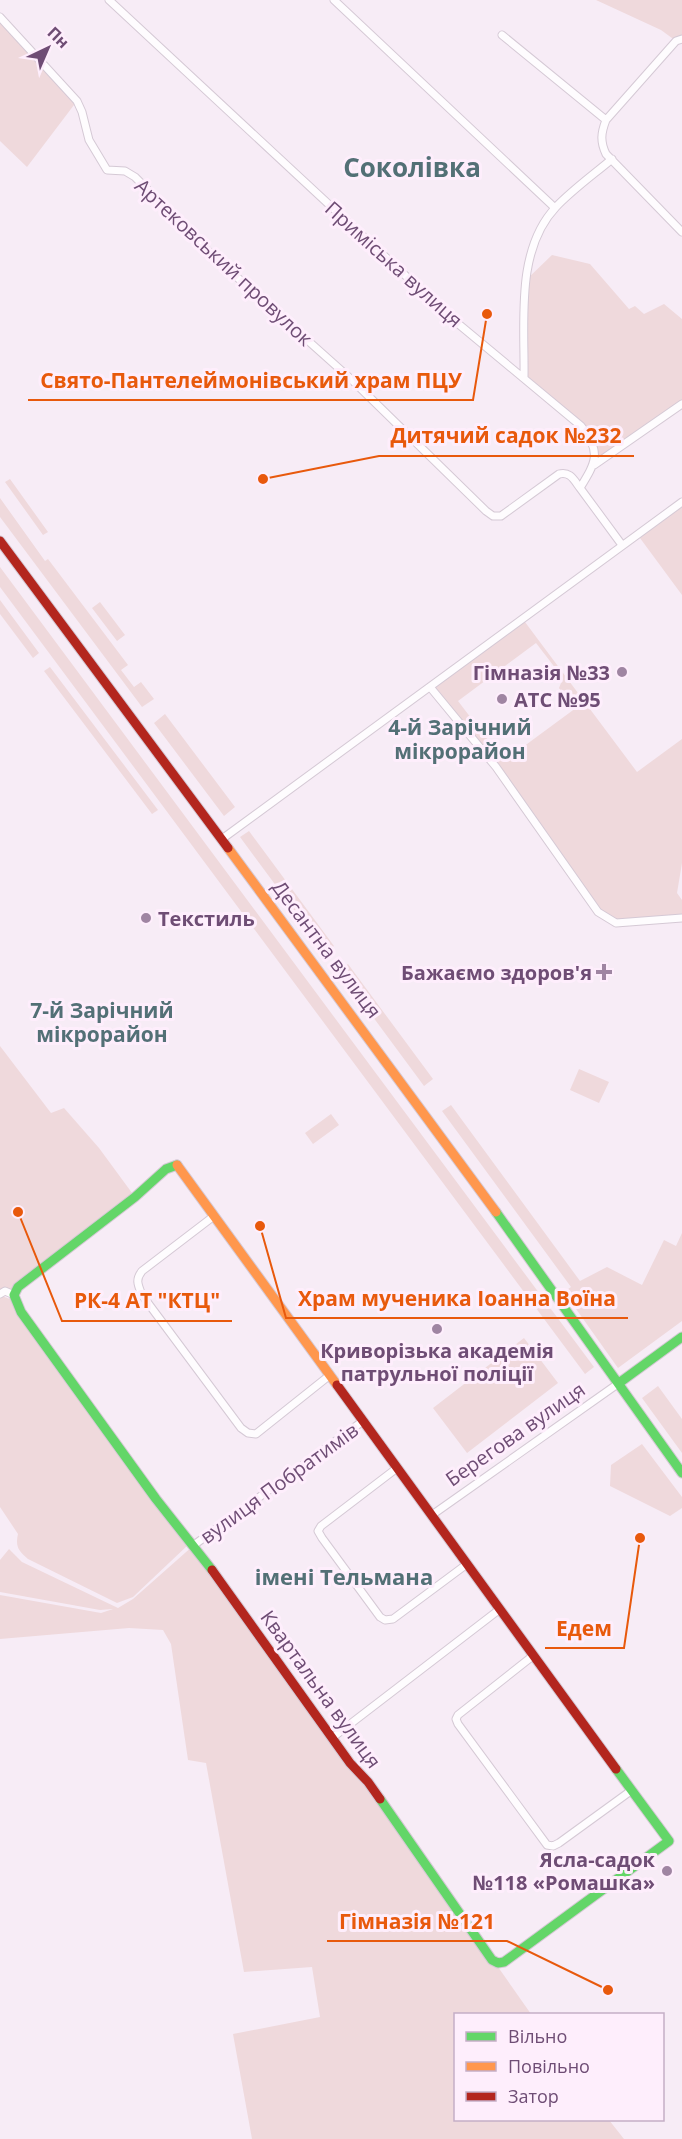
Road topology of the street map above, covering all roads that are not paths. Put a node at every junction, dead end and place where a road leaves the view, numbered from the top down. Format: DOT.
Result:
graph roads {
  1 [pos="109,0"];
  2 [pos="334,0"];
  3 [pos="0,17"];
  4 [pos="502,34"];
  5 [pos="682,39"];
  6 [pos="606,120"];
  7 [pos="612,159"];
  8 [pos="555,208"];
  9 [pos="682,232"];
  10 [pos="524,378"];
  11 [pos="682,404"];
  12 [pos="594,465"];
  13 [pos="580,488"];
  14 [pos="682,502"];
  15 [pos="0,541"];
  16 [pos="622,545"];
  17 [pos="430,687"];
  18 [pos="222,839"];
  19 [pos="682,918"];
  20 [pos="214,1216"];
  21 [pos="0,1294"];
  22 [pos="14,1295"];
  23 [pos="682,1337"];
  24 [pos="330,1375"];
  25 [pos="619,1383"];
  26 [pos="363,1421"];
  27 [pos="398,1468"];
  28 [pos="682,1473"];
  29 [pos="432,1515"];
  30 [pos="195,1545"];
  31 [pos="467,1564"];
  32 [pos="500,1609"];
  33 [pos="534,1655"];
  34 [pos="332,1738"];
  35 [pos="632,1790"];
  1 -- 10 [label="street, Приміська вулиця"];
  2 -- 8 [label="street"];
  3 -- 13 [label="street, Артековський провулок"];
  4 -- 6 [label="street"];
  5 -- 6 [label="street"];
  6 -- 7 [label="street"];
  7 -- 8 [label="street"];
  7 -- 9 [label="street"];
  8 -- 10 [label="street"];
  10 -- 12 [label="street, Приміська вулиця"];
  11 -- 12 [label="street"];
  12 -- 13 [label="street"];
  13 -- 16 [label="street"];
  14 -- 16 [label="street"];
  15 -- 18 [label="street, Десантна вулиця"];
  16 -- 17 [label="street"];
  17 -- 18 [label="street"];
  17 -- 19 [label="street"];
  18 -- 25 [label="street, Десантна вулиця"];
  20 -- 22 [label="street"];
  20 -- 24 [label="street"];
  20 -- 24 [label="street"];
  21 -- 22 [label="street"];
  22 -- 30 [label="street, Квартальна вулиця"];
  23 -- 25 [label="street"];
  24 -- 26 [label="street"];
  25 -- 28 [label="street, Десантна вулиця"];
  25 -- 29 [label="street, Берегова вулиця"];
  26 -- 27 [label="street"];
  26 -- 30 [label="street, вулиця Побратимів"];
  27 -- 29 [label="street"];
  27 -- 31 [label="street"];
  29 -- 31 [label="street"];
  30 -- 34 [label="street, Квартальна вулиця"];
  31 -- 32 [label="street"];
  32 -- 33 [label="street"];
  32 -- 34 [label="street"];
  33 -- 35 [label="street"];
  33 -- 35 [label="street"];
  34 -- 35 [label="street, Квартальна вулиця"];
}
